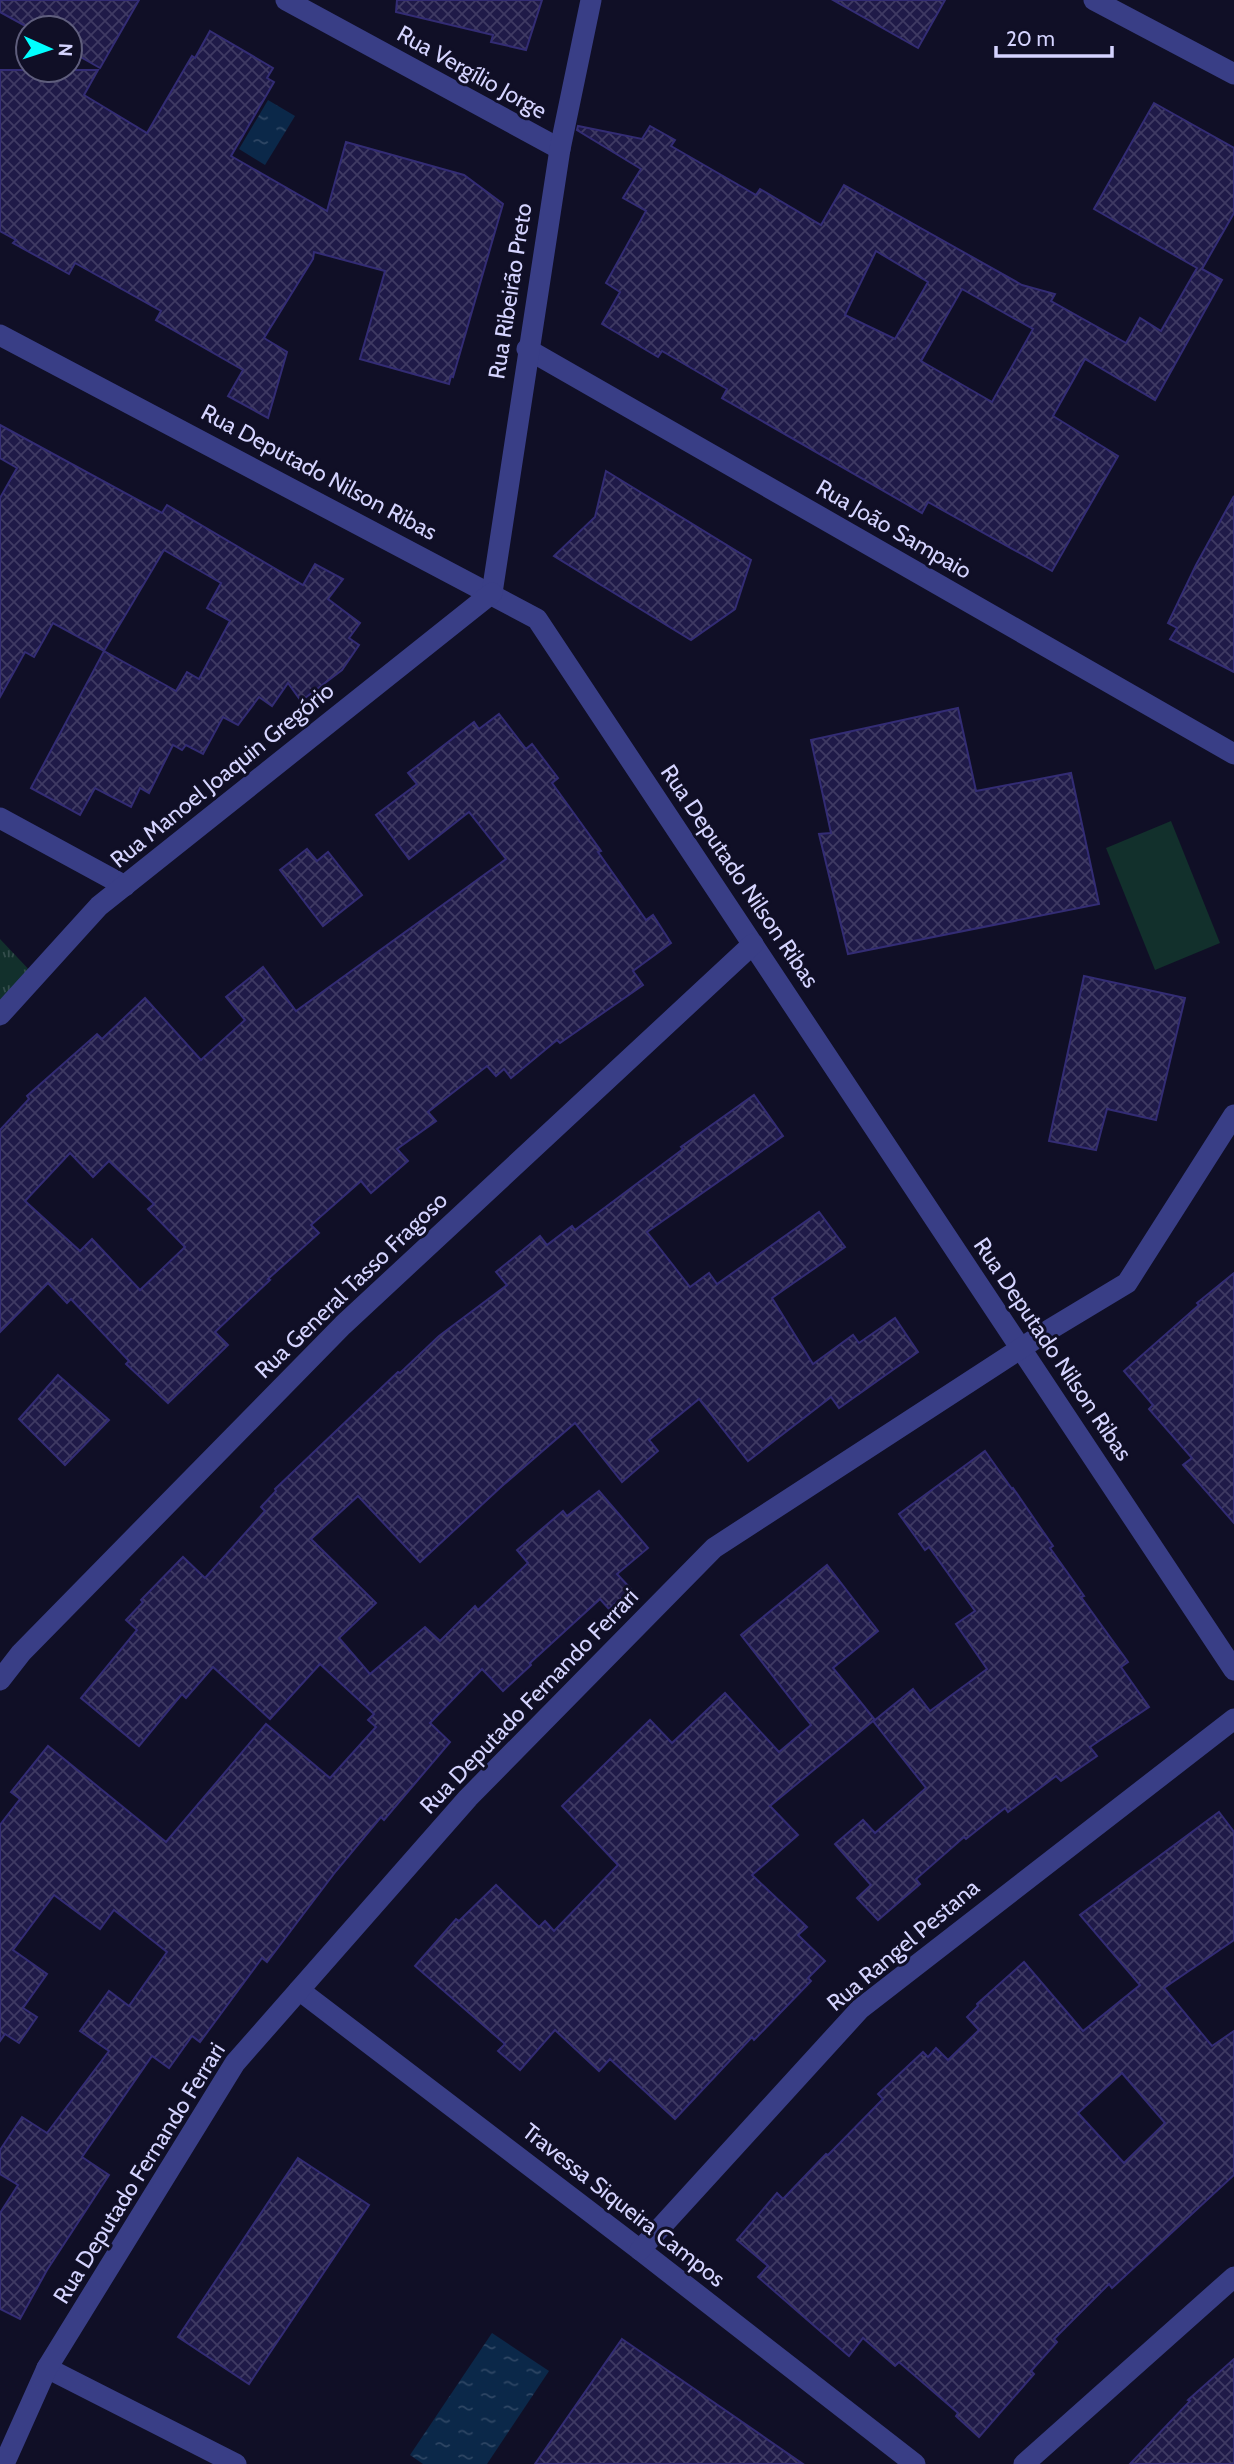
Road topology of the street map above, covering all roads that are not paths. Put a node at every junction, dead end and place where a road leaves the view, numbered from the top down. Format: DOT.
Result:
graph roads {
  1 [pos="286,0"];
  2 [pos="591,0"];
  3 [pos="1094,0"];
  4 [pos="1234,74"];
  5 [pos="559,149"];
  6 [pos="0,335"];
  7 [pos="527,349"];
  8 [pos="492,593"];
  9 [pos="1234,754"];
  10 [pos="0,818"];
  11 [pos="124,886"];
  12 [pos="753,943"];
  13 [pos="0,1015"];
  14 [pos="1234,1115"];
  15 [pos="1022,1350"];
  16 [pos="1234,1670"];
  17 [pos="0,1680"];
  18 [pos="1234,1719"];
  19 [pos="299,1990"];
  20 [pos="640,2250"];
  21 [pos="1234,2277"];
  22 [pos="47,2368"];
  23 [pos="4,2464"];
  24 [pos="236,2464"];
  25 [pos="915,2464"];
  26 [pos="1024,2464"];
  1 -- 5 [label="street, Rua Vergílio Jorge"];
  2 -- 5 [label="street, Rua Ribeirão Preto"];
  3 -- 4 [label="street"];
  5 -- 7 [label="street, Rua Ribeirão Preto"];
  6 -- 8 [label="street, Rua Deputado Nilson Ribas"];
  7 -- 8 [label="street, Rua Ribeirão Preto"];
  7 -- 9 [label="street, Rua João Sampaio"];
  8 -- 11 [label="street, Rua Manoel Joaquin Gregório"];
  8 -- 12 [label="street, Rua Deputado Nilson Ribas"];
  10 -- 11 [label="street"];
  11 -- 13 [label="street, Rua Manoel Joaquin Gregório"];
  12 -- 15 [label="street, Rua Deputado Nilson Ribas"];
  12 -- 17 [label="street, Rua General Tasso Fragoso"];
  14 -- 15 [label="street, Rua Deputado Fernando Ferrari"];
  15 -- 16 [label="street, Rua Deputado Nilson Ribas"];
  15 -- 19 [label="street, Rua Deputado Fernando Ferrari"];
  18 -- 20 [label="street, Rua Rangel Pestana"];
  19 -- 20 [label="street, Travessa Siqueira Campos"];
  19 -- 22 [label="street, Rua Deputado Fernando Ferrari"];
  20 -- 25 [label="street, Travessa Siqueira Campos"];
  21 -- 26 [label="street"];
  22 -- 23 [label="street, Rua Deputado Fernando Ferrari"];
  22 -- 24 [label="street"];
}
